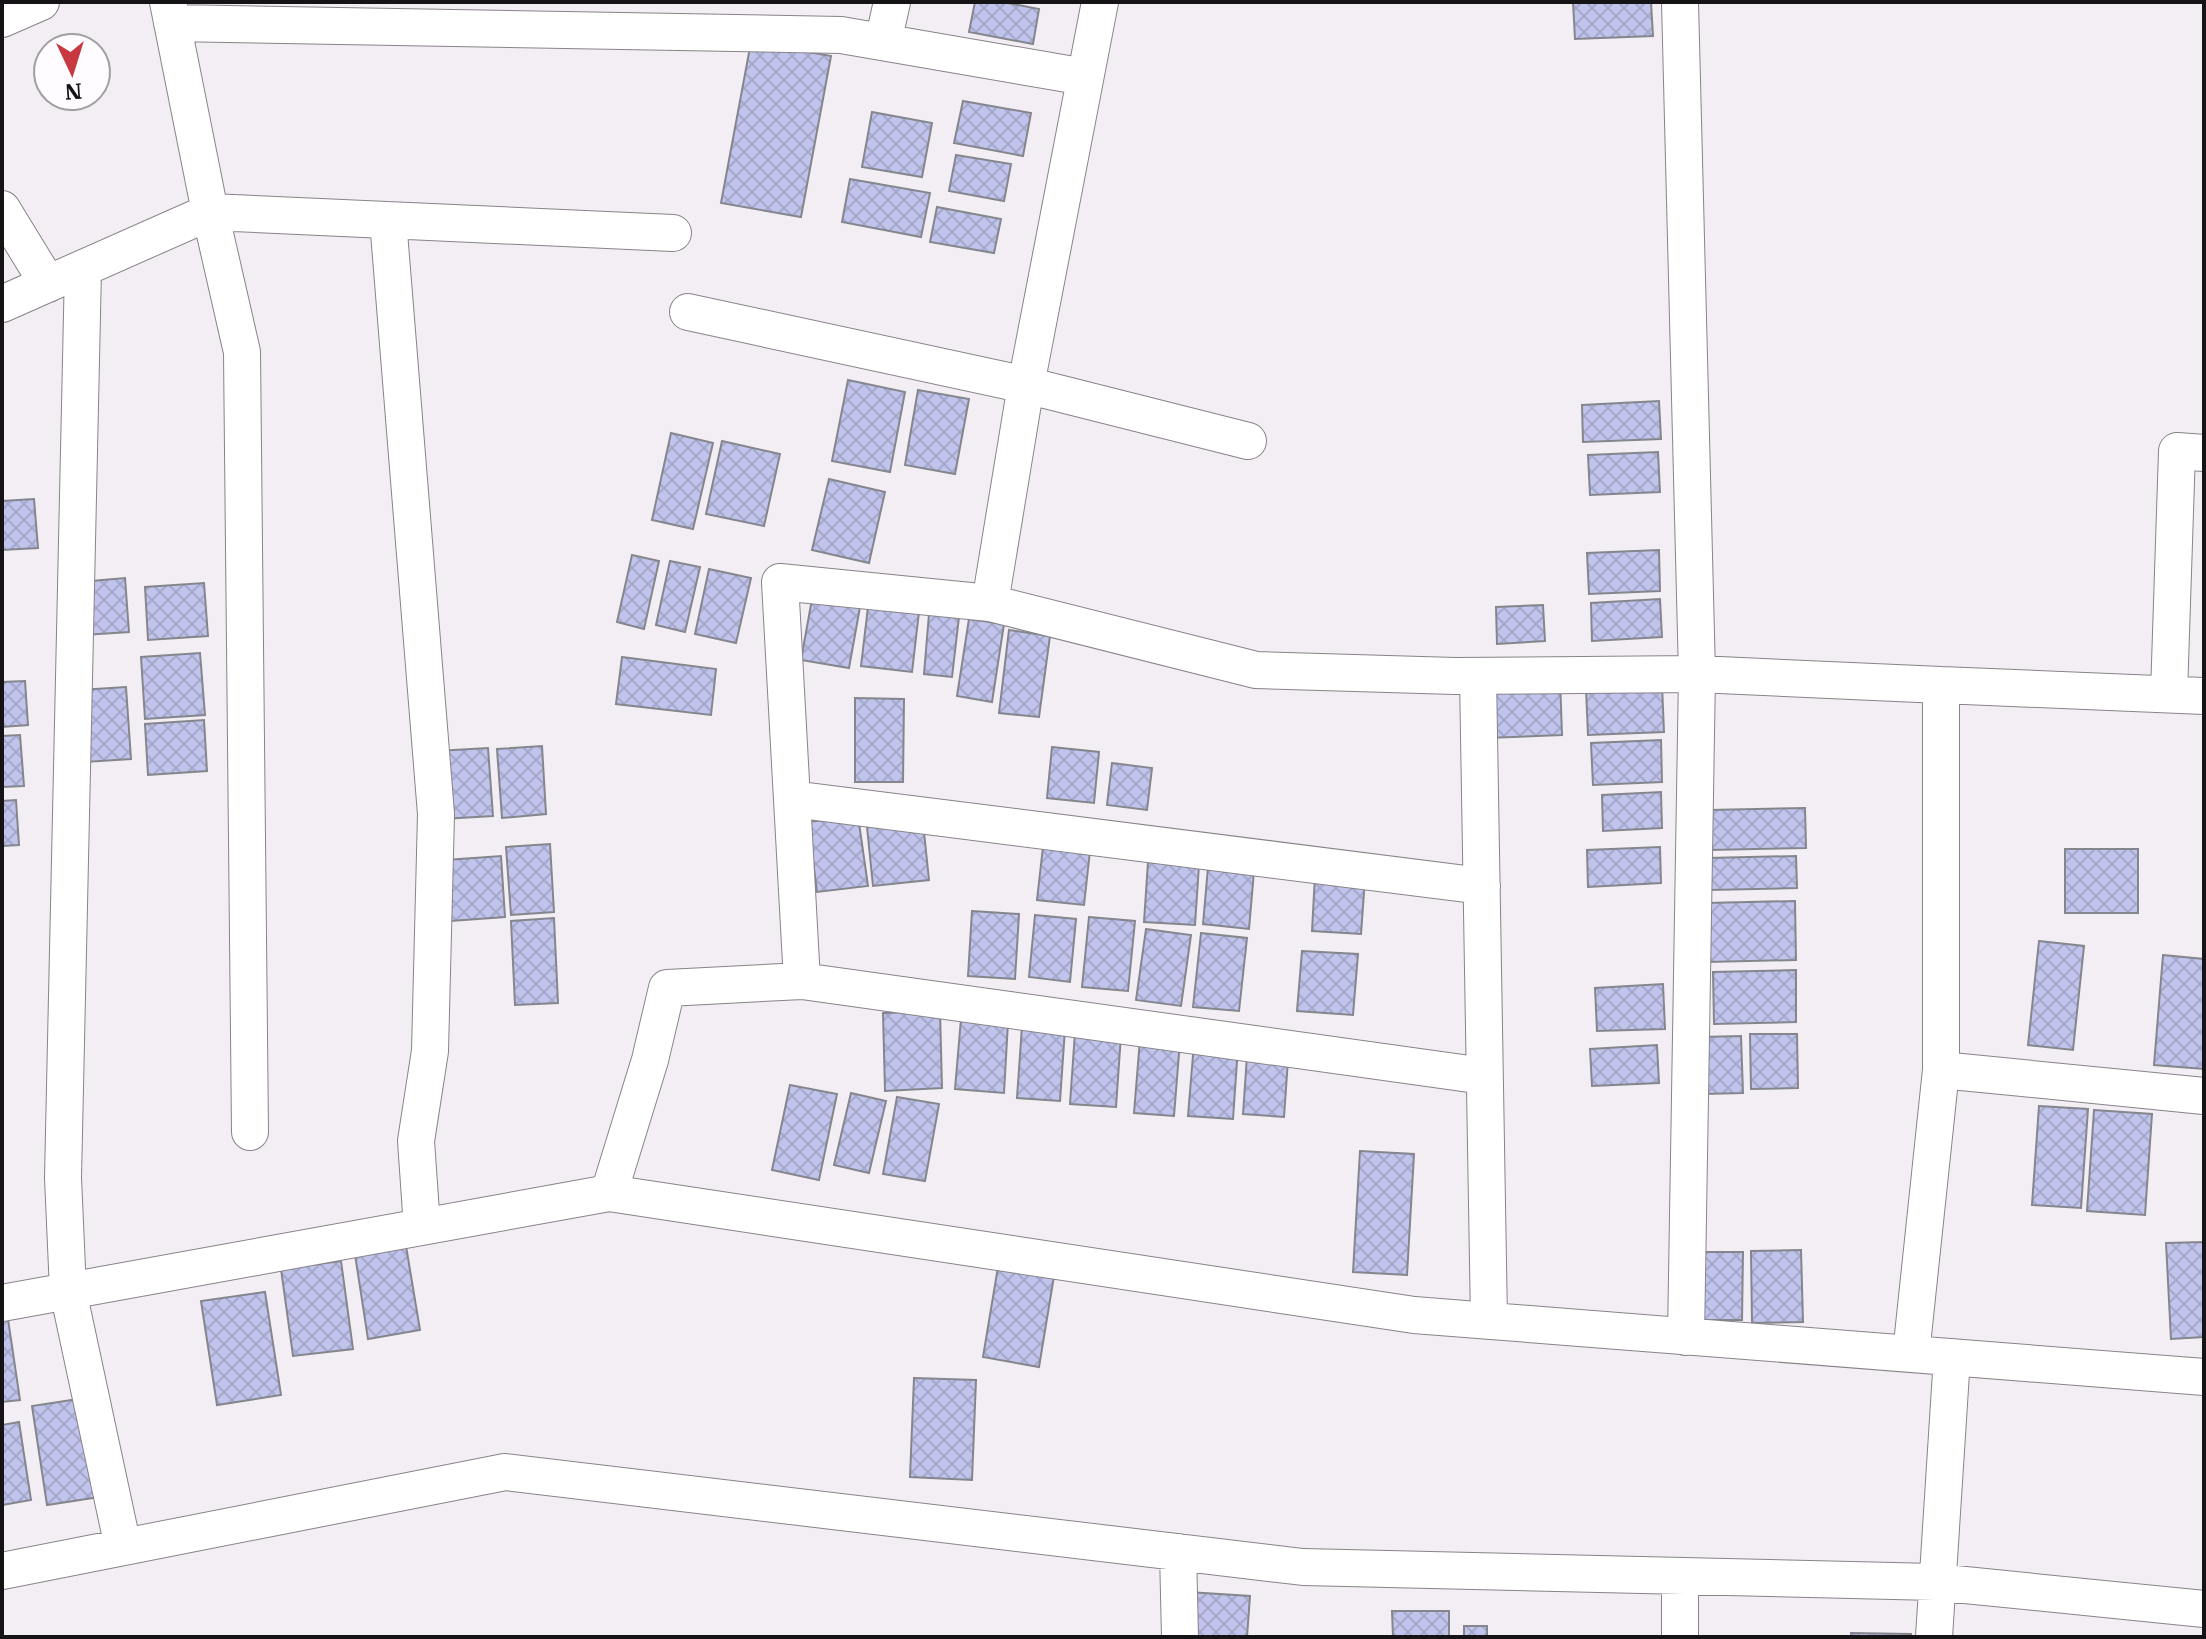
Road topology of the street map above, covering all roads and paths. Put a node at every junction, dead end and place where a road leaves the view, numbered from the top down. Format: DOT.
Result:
graph roads {
  1 [pos="41,2"];
  2 [pos="892,2"];
  3 [pos="1100,2"];
  4 [pos="1680,2"];
  5 [pos="170,12"];
  6 [pos="2,19"];
  7 [pos="883,42"];
  8 [pos="1085,77"];
  9 [pos="2,209"];
  10 [pos="210,212"];
  11 [pos="388,220"];
  12 [pos="673,233"];
  13 [pos="83,269"];
  14 [pos="48,284"];
  15 [pos="2,304"];
  16 [pos="688,312"];
  17 [pos="1026,385"];
  18 [pos="1248,441"];
  19 [pos="2204,453"];
  20 [pos="990,603"];
  21 [pos="1697,674"];
  22 [pos="1478,676"];
  23 [pos="1941,685"];
  24 [pos="2169,694"];
  25 [pos="2204,696"];
  26 [pos="792,799"];
  27 [pos="1482,886"];
  28 [pos="802,981"];
  29 [pos="1941,1070"];
  30 [pos="1484,1076"];
  31 [pos="2204,1096"];
  32 [pos="250,1132"];
  33 [pos="609,1193"];
  34 [pos="422,1227"];
  35 [pos="68,1291"];
  36 [pos="2,1303"];
  37 [pos="1489,1321"];
  38 [pos="1686,1337"];
  39 [pos="1911,1354"];
  40 [pos="1952,1357"];
  41 [pos="2204,1377"];
  42 [pos="123,1547"];
  43 [pos="1178,1552"];
  44 [pos="2,1571"];
  45 [pos="1680,1577"];
  46 [pos="1935,1582"];
  47 [pos="2204,1609"];
  48 [pos="1180,1637"];
  49 [pos="1680,1637"];
  50 [pos="1934,1637"];
  1 -- 6 [label="street"];
  2 -- 7 [label="street"];
  3 -- 8 [label="street"];
  4 -- 21 [label="street"];
  5 -- 7 [label="street"];
  5 -- 10 [label="street"];
  7 -- 8 [label="street"];
  8 -- 17 [label="street"];
  9 -- 14 [label="street"];
  10 -- 11 [label="street"];
  10 -- 13 [label="street"];
  10 -- 32 [label="street"];
  11 -- 12 [label="street"];
  11 -- 34 [label="street"];
  13 -- 14 [label="street"];
  13 -- 35 [label="street"];
  14 -- 15 [label="street"];
  16 -- 17 [label="street"];
  17 -- 18 [label="street"];
  17 -- 20 [label="street"];
  19 -- 24 [label="street"];
  20 -- 22 [label="street"];
  20 -- 26 [label="street"];
  21 -- 22 [label="street"];
  21 -- 23 [label="street"];
  21 -- 38 [label="street"];
  22 -- 27 [label="street"];
  23 -- 24 [label="street"];
  23 -- 29 [label="street"];
  24 -- 25 [label="street"];
  26 -- 27 [label="street"];
  26 -- 28 [label="street"];
  27 -- 30 [label="street"];
  28 -- 30 [label="street"];
  28 -- 33 [label="street"];
  29 -- 31 [label="street"];
  29 -- 39 [label="street"];
  30 -- 37 [label="street"];
  33 -- 34 [label="street"];
  33 -- 37 [label="street"];
  34 -- 35 [label="street"];
  35 -- 36 [label="street"];
  35 -- 42 [label="street"];
  37 -- 38 [label="street"];
  38 -- 39 [label="street"];
  39 -- 40 [label="street"];
  40 -- 41 [label="street"];
  40 -- 46 [label="street"];
  42 -- 43 [label="street"];
  42 -- 44 [label="street"];
  43 -- 45 [label="street"];
  43 -- 48 [label="street"];
  45 -- 46 [label="street"];
  45 -- 49 [label="street"];
  46 -- 47 [label="street"];
  46 -- 50 [label="street"];
}
